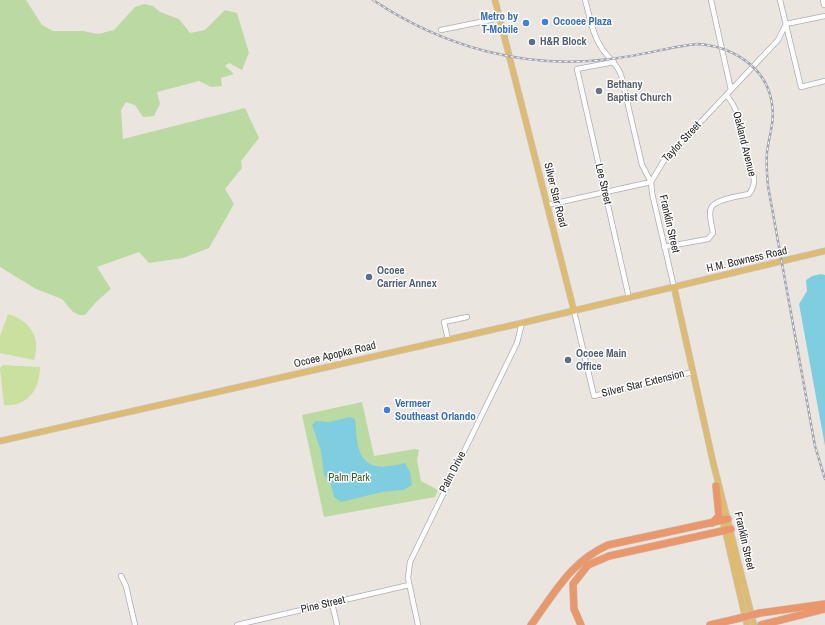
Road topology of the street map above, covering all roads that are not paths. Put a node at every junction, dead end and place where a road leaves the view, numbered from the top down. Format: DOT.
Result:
graph roads {
  1 [pos="495,0"];
  2 [pos="585,0"];
  3 [pos="711,0"];
  4 [pos="780,0"];
  5 [pos="825,16"];
  6 [pos="500,18"];
  7 [pos="785,23"];
  8 [pos="441,30"];
  9 [pos="614,62"];
  10 [pos="825,81"];
  11 [pos="731,90"];
  12 [pos="726,95"];
  13 [pos="651,182"];
  14 [pos="605,193"];
  15 [pos="547,205"];
  16 [pos="664,247"];
  17 [pos="825,251"];
  18 [pos="674,288"];
  19 [pos="628,298"];
  20 [pos="574,311"];
  21 [pos="467,317"];
  22 [pos="522,323"];
  23 [pos="448,339"];
  24 [pos="693,372"];
  25 [pos="594,396"];
  26 [pos="0,440"];
  27 [pos="713,462"];
  28 [pos="716,486"];
  29 [pos="726,520"];
  30 [pos="711,524"];
  31 [pos="728,530"];
  32 [pos="121,576"];
  33 [pos="409,585"];
  34 [pos="332,603"];
  35 [pos="825,604"];
  36 [pos="825,609"];
  37 [pos="135,625"];
  38 [pos="237,625"];
  39 [pos="337,625"];
  40 [pos="418,625"];
  41 [pos="531,625"];
  42 [pos="581,625"];
  43 [pos="710,625"];
  44 [pos="747,625"];
  45 [pos="754,625"];
  46 [pos="762,625"];
  1 -- 6 [label="main road, Silver Star Road"];
  2 -- 9 [label="street, Franklin Street"];
  3 -- 11 [label="street"];
  4 -- 7 [label="street"];
  5 -- 7 [label="street"];
  6 -- 8 [label="street"];
  6 -- 15 [label="main road, Silver Star Road"];
  7 -- 10 [label="street"];
  7 -- 11 [label="street, Taylor Street"];
  9 -- 13 [label="street, Franklin Street"];
  9 -- 14 [label="street, Lee Street"];
  11 -- 12 [label="street, Taylor Street"];
  12 -- 13 [label="street, Taylor Street"];
  12 -- 16 [label="street, Oakland Avenue"];
  13 -- 14 [label="street"];
  13 -- 16 [label="street, Franklin Street"];
  14 -- 15 [label="street"];
  14 -- 19 [label="street, Lee Street"];
  15 -- 20 [label="main road, Silver Star Road"];
  16 -- 18 [label="street, Franklin Street"];
  17 -- 18 [label="main road, H.M. Bowness Road"];
  18 -- 19 [label="main road, Ocoee Apopka Road"];
  18 -- 24 [label="main road, Franklin Street"];
  19 -- 20 [label="main road, Ocoee Apopka Road"];
  20 -- 22 [label="main road, Ocoee Apopka Road"];
  20 -- 25 [label="street, Silver Star Road"];
  21 -- 23 [label="street"];
  22 -- 23 [label="main road, Ocoee Apopka Road"];
  22 -- 33 [label="street, Palm Drive"];
  23 -- 26 [label="main road, Ocoee Apopka Road"];
  24 -- 25 [label="street, Silver Star Extension"];
  24 -- 27 [label="main road, Franklin Street"];
  27 -- 28 [label="main road, Franklin Street"];
  27 -- 29 [label="main road, Franklin Street"];
  28 -- 29 [label="main road, Franklin Street"];
  28 -- 30 [label="highway"];
  29 -- 30 [label="highway"];
  29 -- 31 [label="main road, Franklin Street"];
  30 -- 41 [label="highway"];
  31 -- 42 [label="highway"];
  31 -- 44 [label="main road, Franklin Street"];
  31 -- 45 [label="main road, Franklin Street"];
  32 -- 37 [label="street"];
  33 -- 34 [label="street, Pine Street"];
  33 -- 40 [label="street, Palm Drive"];
  34 -- 38 [label="street, Pine Street"];
  34 -- 39 [label="street"];
  35 -- 43 [label="highway, bridge"];
  36 -- 46 [label="highway"];
}
